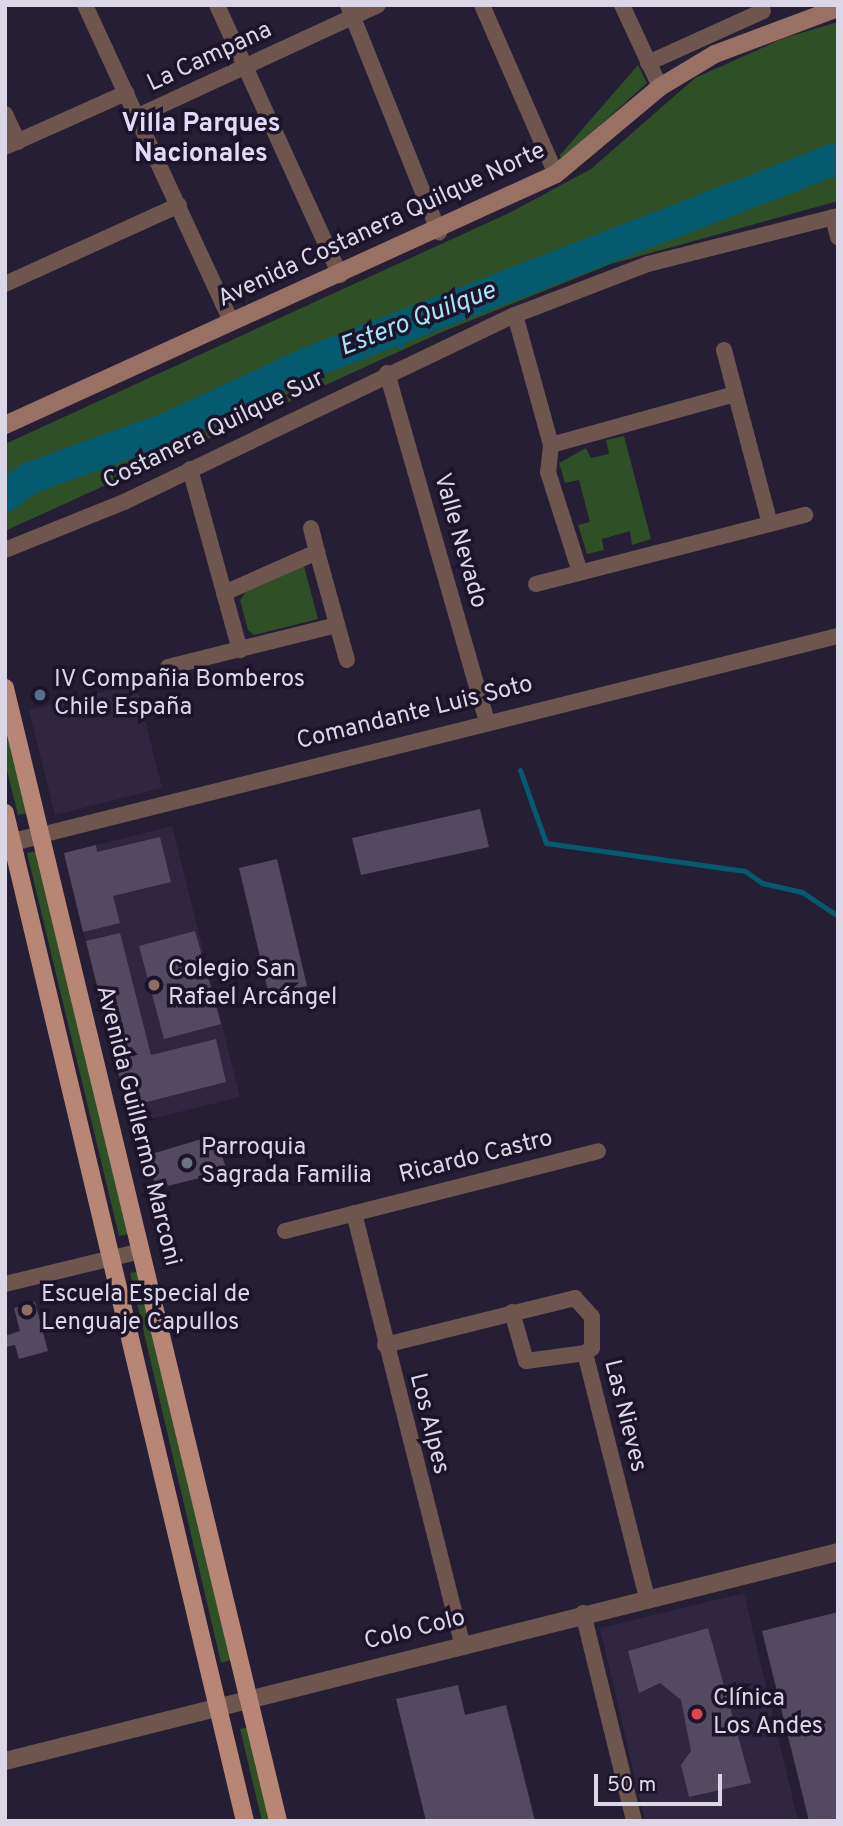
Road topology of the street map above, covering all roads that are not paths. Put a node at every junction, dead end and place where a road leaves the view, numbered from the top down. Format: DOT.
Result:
graph roads {
  1 [pos="85,5"];
  2 [pos="217,5"];
  3 [pos="378,5"];
  4 [pos="482,5"];
  5 [pos="622,5"];
  6 [pos="762,8"];
  7 [pos="838,8"];
  8 [pos="351,11"];
  9 [pos="771,30"];
  10 [pos="648,63"];
  11 [pos="245,67"];
  12 [pos="660,87"];
  13 [pos="127,93"];
  14 [pos="5,114"];
  15 [pos="138,116"];
  16 [pos="12,144"];
  17 [pos="555,174"];
  18 [pos="179,205"];
  19 [pos="835,217"];
  20 [pos="439,232"];
  21 [pos="838,237"];
  22 [pos="340,275"];
  23 [pos="5,284"];
  24 [pos="515,315"];
  25 [pos="232,323"];
  26 [pos="723,350"];
  27 [pos="387,373"];
  28 [pos="735,394"];
  29 [pos="5,425"];
  30 [pos="551,445"];
  31 [pos="190,469"];
  32 [pos="805,515"];
  33 [pos="770,524"];
  34 [pos="311,528"];
  35 [pos="5,550"];
  36 [pos="317,552"];
  37 [pos="580,572"];
  38 [pos="536,584"];
  39 [pos="224,593"];
  40 [pos="337,625"];
  41 [pos="838,636"];
  42 [pos="240,650"];
  43 [pos="346,660"];
  44 [pos="168,667"];
  45 [pos="6,695"];
  46 [pos="487,722"];
  47 [pos="5,813"];
  48 [pos="41,835"];
  49 [pos="9,843"];
  50 [pos="598,1151"];
  51 [pos="354,1213"];
  52 [pos="285,1231"];
  53 [pos="141,1251"];
  54 [pos="111,1259"];
  55 [pos="5,1284"];
  56 [pos="512,1312"];
  57 [pos="385,1345"];
  58 [pos="585,1353"];
  59 [pos="838,1552"];
  60 [pos="647,1598"];
  61 [pos="583,1613"];
  62 [pos="462,1644"];
  63 [pos="250,1699"];
  64 [pos="218,1707"];
  65 [pos="7,1756"];
  66 [pos="245,1821"];
  67 [pos="278,1821"];
  68 [pos="634,1821"];
  1 -- 13 [label="street"];
  2 -- 11 [label="street"];
  3 -- 8 [label="street, La Campana"];
  4 -- 17 [label="street"];
  5 -- 10 [label="street"];
  6 -- 9 [label="street"];
  6 -- 10 [label="street"];
  7 -- 9 [label="main road, Avenida Costanera Quilque Norte"];
  8 -- 11 [label="street, La Campana"];
  8 -- 20 [label="street"];
  9 -- 12 [label="main road, Avenida Costanera Quilque Norte"];
  10 -- 12 [label="street"];
  11 -- 15 [label="street, La Campana"];
  11 -- 22 [label="street"];
  12 -- 17 [label="main road, Avenida Costanera Quilque Norte"];
  13 -- 15 [label="street"];
  13 -- 16 [label="street, La Campana"];
  14 -- 16 [label="street"];
  15 -- 18 [label="street"];
  17 -- 20 [label="main road, Avenida Costanera Quilque Norte"];
  18 -- 23 [label="street"];
  18 -- 25 [label="street"];
  19 -- 21 [label="street"];
  19 -- 24 [label="street, Costanera Quilque Sur"];
  20 -- 22 [label="main road, Avenida Costanera Quilque Norte"];
  22 -- 25 [label="main road, Avenida Costanera Quilque Norte"];
  24 -- 27 [label="street, Costanera Quilque Sur"];
  24 -- 30 [label="street"];
  25 -- 29 [label="main road, Avenida Costanera Quilque Norte"];
  26 -- 28 [label="street"];
  27 -- 31 [label="street, Costanera Quilque Sur"];
  27 -- 46 [label="street, Valle Nevado"];
  28 -- 30 [label="street"];
  28 -- 33 [label="street"];
  30 -- 37 [label="street"];
  31 -- 35 [label="street, Costanera Quilque Sur"];
  31 -- 39 [label="street"];
  32 -- 33 [label="street"];
  33 -- 37 [label="street"];
  34 -- 36 [label="street"];
  36 -- 39 [label="street"];
  36 -- 40 [label="street"];
  37 -- 38 [label="street"];
  39 -- 42 [label="street"];
  40 -- 42 [label="street"];
  40 -- 43 [label="street"];
  41 -- 46 [label="street, Comandante Luis Soto"];
  42 -- 44 [label="street"];
  45 -- 48 [label="main road, Avenida Guillermo Marconi"];
  46 -- 48 [label="street, Comandante Luis Soto"];
  47 -- 49 [label="main road"];
  48 -- 49 [label="street, Comandante Luis Soto"];
  48 -- 53 [label="main road, Avenida Guillermo Marconi"];
  49 -- 54 [label="main road"];
  50 -- 51 [label="street, Ricardo Castro"];
  51 -- 52 [label="street, Ricardo Castro"];
  51 -- 57 [label="street, Los Alpes"];
  53 -- 54 [label="street"];
  53 -- 63 [label="main road, Avenida Guillermo Marconi"];
  54 -- 55 [label="street"];
  54 -- 64 [label="main road"];
  56 -- 57 [label="street"];
  56 -- 58 [label="street, Las Nieves"];
  56 -- 58 [label="street"];
  57 -- 62 [label="street, Los Alpes"];
  58 -- 60 [label="street, Las Nieves"];
  59 -- 60 [label="street, Colo Colo"];
  60 -- 61 [label="street, Colo Colo"];
  61 -- 62 [label="street, Colo Colo"];
  61 -- 68 [label="street"];
  62 -- 63 [label="street, Colo Colo"];
  63 -- 64 [label="street, Colo Colo"];
  63 -- 67 [label="main road, Avenida Guillermo Marconi"];
  64 -- 65 [label="street, Colo Colo"];
  64 -- 66 [label="main road"];
}
